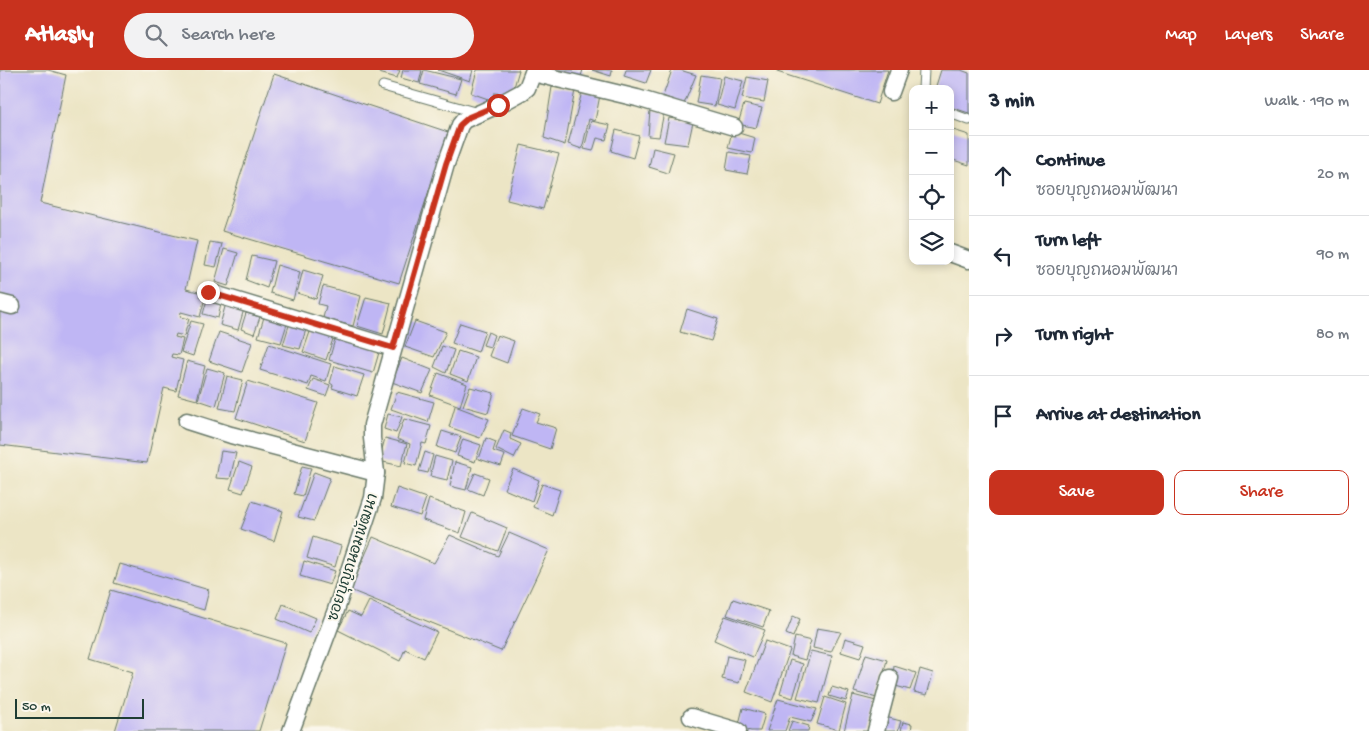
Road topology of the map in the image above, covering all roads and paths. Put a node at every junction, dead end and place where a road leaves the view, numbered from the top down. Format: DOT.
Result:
graph roads {
  1 [pos="899,70"];
  2 [pos="924,70"];
  3 [pos="533,72"];
  4 [pos="923,85"];
  5 [pos="383,86"];
  6 [pos="891,92"];
  7 [pos="478,113"];
  8 [pos="954,115"];
  9 [pos="969,120"];
  10 [pos="734,126"];
  11 [pos="954,255"];
  12 [pos="969,260"];
  13 [pos="208,292"];
  14 [pos="393,348"];
  15 [pos="187,421"];
  16 [pos="376,473"];
  17 [pos="890,678"];
  18 [pos="690,717"];
  19 [pos="291,731"];
  20 [pos="738,731"];
  21 [pos="876,731"];
  1 -- 6 [label="street"];
  2 -- 4 [label="lane"];
  3 -- 7 [label="street, ซอยบุญถนอมพัฒนา"];
  3 -- 10 [label="street"];
  5 -- 7 [label="lane"];
  7 -- 14 [label="street, ซอยบุญถนอมพัฒนา"];
  8 -- 9 [label="lane"];
  11 -- 12 [label="street"];
  13 -- 14 [label="street"];
  14 -- 16 [label="street, ซอยบุญถนอมพัฒนา"];
  15 -- 16 [label="street"];
  16 -- 19 [label="street, ซอยบุญถนอมพัฒนา"];
  17 -- 21 [label="street"];
  18 -- 20 [label="street"];
}
